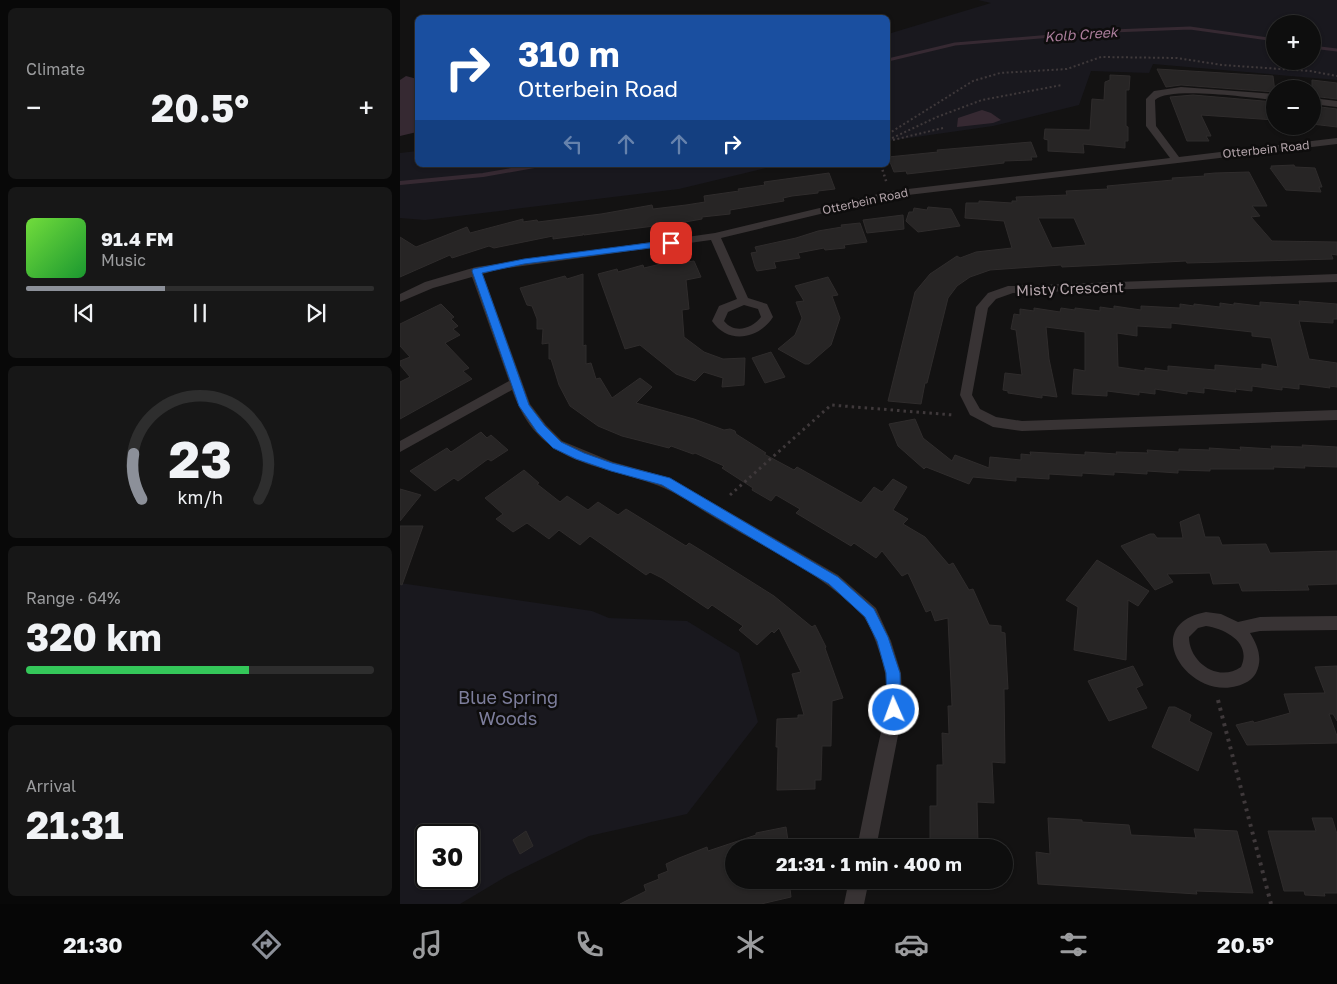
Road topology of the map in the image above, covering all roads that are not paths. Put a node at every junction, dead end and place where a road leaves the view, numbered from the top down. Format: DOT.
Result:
graph roads {
  1 [pos="1266,96"];
  2 [pos="1321,102"];
  3 [pos="1337,104"];
  4 [pos="1337,141"];
  5 [pos="1176,159"];
  6 [pos="715,236"];
  7 [pos="476,271"];
  8 [pos="1337,278"];
  9 [pos="400,298"];
  10 [pos="744,301"];
  11 [pos="515,383"];
  12 [pos="1337,415"];
  13 [pos="400,447"];
  14 [pos="1337,623"];
  15 [pos="1237,629"];
  16 [pos="868,839"];
  17 [pos="857,889"];
  18 [pos="854,904"];
  1 -- 5 [label="street"];
  2 -- 3 [label="street"];
  4 -- 5 [label="street, Otterbein Road"];
  5 -- 6 [label="street, Otterbein Road"];
  6 -- 7 [label="street, Otterbein Road"];
  6 -- 10 [label="street"];
  7 -- 9 [label="street, Otterbein Road"];
  7 -- 11 [label="street"];
  8 -- 12 [label="street, Misty Crescent"];
  11 -- 13 [label="street"];
  11 -- 16 [label="street"];
  14 -- 15 [label="street"];
  15 -- 15 [label="street"];
  17 -- 18 [label="street"];
}
